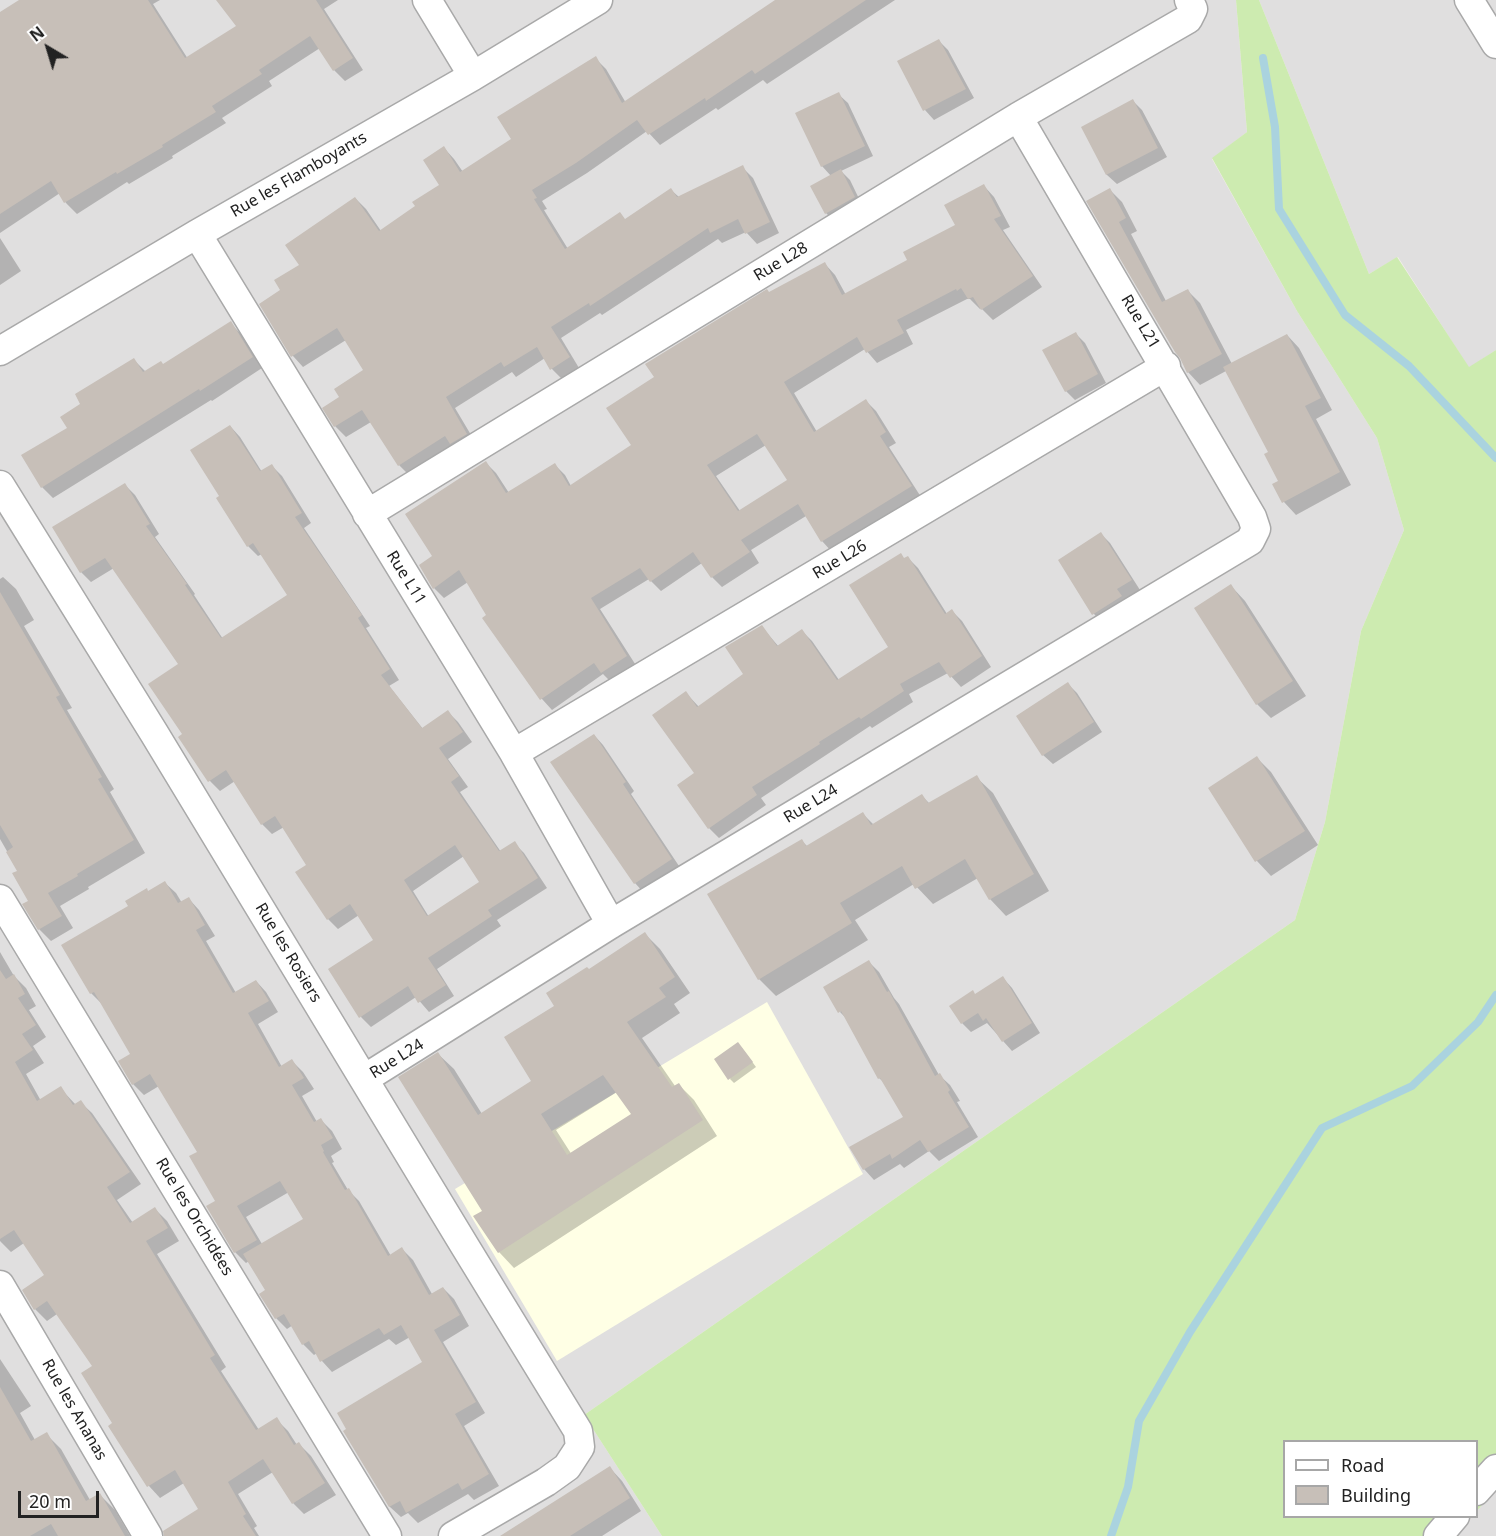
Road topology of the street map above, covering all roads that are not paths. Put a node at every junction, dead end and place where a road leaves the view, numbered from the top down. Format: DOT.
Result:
graph roads {
  1 [pos="427,0"];
  2 [pos="598,0"];
  3 [pos="1469,0"];
  4 [pos="1191,5"];
  5 [pos="1496,44"];
  6 [pos="473,76"];
  7 [pos="1018,117"];
  8 [pos="197,234"];
  9 [pos="0,351"];
  10 [pos="1166,366"];
  11 [pos="0,486"];
  12 [pos="367,514"];
  13 [pos="1256,530"];
  14 [pos="514,753"];
  15 [pos="0,899"];
  16 [pos="611,924"];
  17 [pos="364,1079"];
  18 [pos="0,1285"];
  19 [pos="1496,1469"];
  20 [pos="1478,1489"];
  21 [pos="1453,1518"];
  22 [pos="148,1536"];
  23 [pos="387,1536"];
  24 [pos="453,1536"];
  25 [pos="1438,1536"];
  1 -- 6 [label="street"];
  2 -- 6 [label="street, Rue les Flamboyants"];
  3 -- 5 [label="street"];
  4 -- 7 [label="street, Rue L28"];
  6 -- 8 [label="street, Rue les Flamboyants"];
  7 -- 10 [label="street, Rue L21"];
  7 -- 12 [label="street, Rue L28"];
  8 -- 9 [label="street, Rue les Flamboyants"];
  8 -- 12 [label="street, Rue L11"];
  10 -- 13 [label="street, Rue L21"];
  10 -- 14 [label="street, Rue L26"];
  11 -- 17 [label="street, Rue les Rosiers"];
  12 -- 14 [label="street, Rue L11"];
  13 -- 16 [label="street, Rue L24"];
  14 -- 16 [label="street, Rue L11"];
  15 -- 23 [label="street, Rue les Orchidées"];
  16 -- 17 [label="street, Rue L24"];
  17 -- 24 [label="street, Rue les Rosiers"];
  18 -- 22 [label="street, Rue les Ananas"];
  19 -- 20 [label="street"];
  21 -- 25 [label="street"];
}
